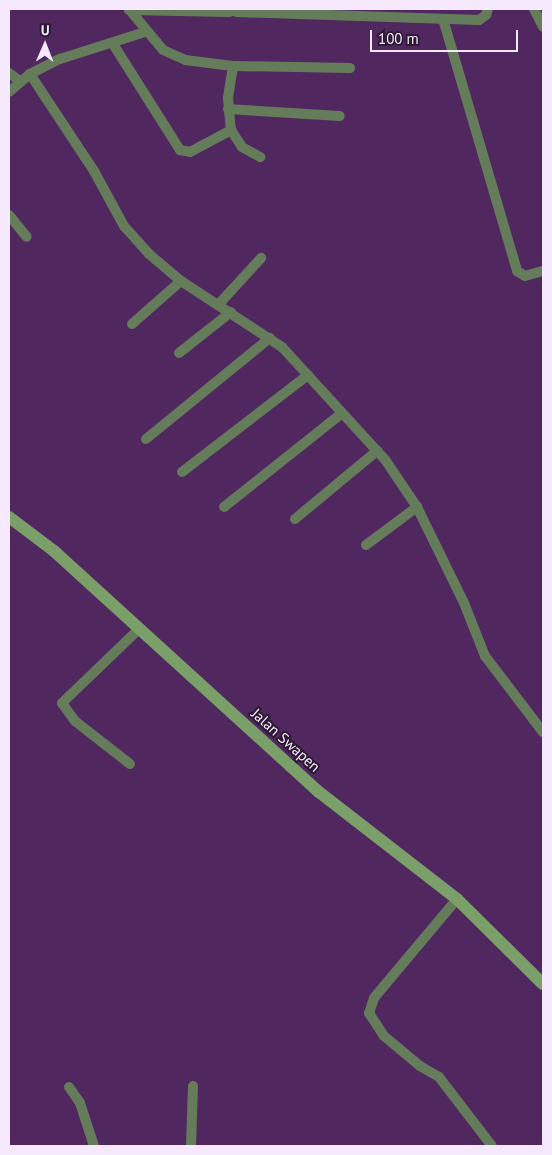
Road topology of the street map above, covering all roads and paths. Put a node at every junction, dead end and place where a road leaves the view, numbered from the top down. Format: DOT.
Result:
graph roads {
  1 [pos="129,9"];
  2 [pos="488,9"];
  3 [pos="534,9"];
  4 [pos="238,10"];
  5 [pos="443,19"];
  6 [pos="543,27"];
  7 [pos="145,32"];
  8 [pos="113,44"];
  9 [pos="233,66"];
  10 [pos="350,68"];
  11 [pos="9,73"];
  12 [pos="30,74"];
  13 [pos="20,81"];
  14 [pos="9,92"];
  15 [pos="228,109"];
  16 [pos="340,116"];
  17 [pos="231,130"];
  18 [pos="260,157"];
  19 [pos="9,216"];
  20 [pos="27,236"];
  21 [pos="261,258"];
  22 [pos="543,271"];
  23 [pos="181,281"];
  24 [pos="218,305"];
  25 [pos="231,312"];
  26 [pos="132,324"];
  27 [pos="270,338"];
  28 [pos="178,353"];
  29 [pos="308,375"];
  30 [pos="342,413"];
  31 [pos="146,439"];
  32 [pos="377,451"];
  33 [pos="182,472"];
  34 [pos="224,507"];
  35 [pos="418,507"];
  36 [pos="9,516"];
  37 [pos="295,519"];
  38 [pos="366,546"];
  39 [pos="139,629"];
  40 [pos="543,732"];
  41 [pos="130,764"];
  42 [pos="457,900"];
  43 [pos="543,984"];
  44 [pos="193,1086"];
  45 [pos="69,1087"];
  46 [pos="94,1146"];
  47 [pos="190,1146"];
  48 [pos="492,1146"];
  1 -- 4 [label="street"];
  1 -- 7 [label="street"];
  2 -- 5 [label="street"];
  3 -- 6 [label="street"];
  4 -- 5 [label="street"];
  5 -- 22 [label="street"];
  7 -- 8 [label="street"];
  7 -- 9 [label="street"];
  8 -- 12 [label="street"];
  8 -- 17 [label="street"];
  9 -- 10 [label="street"];
  9 -- 15 [label="street"];
  11 -- 13 [label="street"];
  12 -- 13 [label="street"];
  12 -- 23 [label="street"];
  13 -- 14 [label="street"];
  15 -- 16 [label="street"];
  15 -- 17 [label="street"];
  17 -- 18 [label="street"];
  19 -- 20 [label="street"];
  21 -- 24 [label="street"];
  23 -- 24 [label="street"];
  23 -- 26 [label="street"];
  24 -- 25 [label="street"];
  25 -- 27 [label="street"];
  25 -- 28 [label="street"];
  27 -- 29 [label="street"];
  27 -- 31 [label="street"];
  29 -- 30 [label="street"];
  29 -- 33 [label="street"];
  30 -- 32 [label="street"];
  30 -- 34 [label="street"];
  32 -- 35 [label="street"];
  32 -- 37 [label="street"];
  35 -- 38 [label="street"];
  35 -- 40 [label="street"];
  36 -- 39 [label="main road, Jalan Swapen"];
  39 -- 41 [label="street"];
  39 -- 42 [label="main road, Jalan Swapen"];
  42 -- 43 [label="main road, Jalan Swapen"];
  42 -- 48 [label="street"];
  44 -- 47 [label="street"];
  45 -- 46 [label="street"];
}
